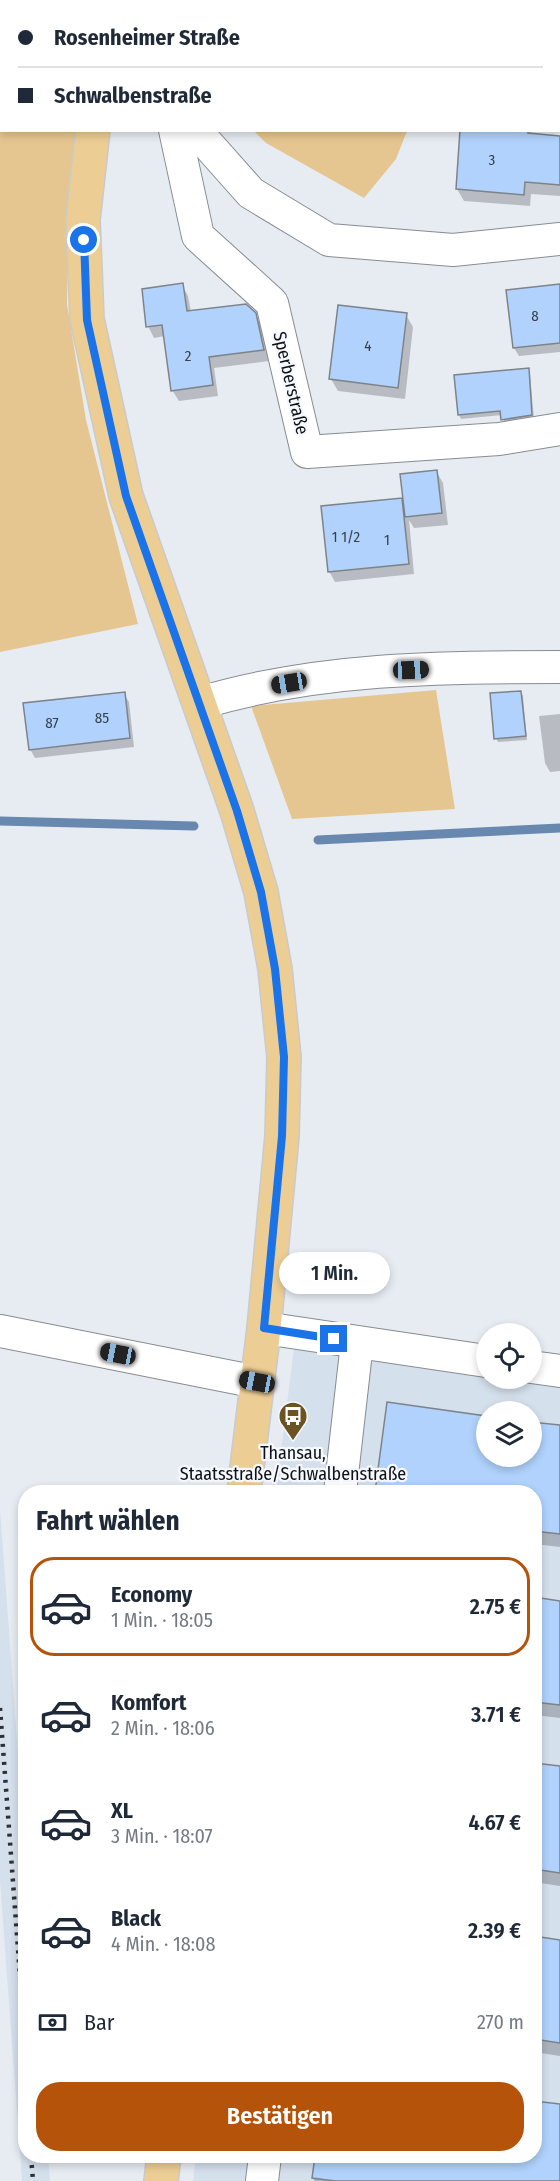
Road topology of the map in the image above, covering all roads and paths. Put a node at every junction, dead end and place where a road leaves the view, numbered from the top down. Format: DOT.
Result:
graph roads {
  1 [pos="93,132"];
  2 [pos="175,132"];
  3 [pos="197,132"];
  4 [pos="560,239"];
  5 [pos="560,429"];
  6 [pos="560,667"];
  7 [pos="200,703"];
  8 [pos="264,1328"];
  9 [pos="0,1331"];
  10 [pos="357,1343"];
  11 [pos="476,1360"];
  12 [pos="542,1369"];
  13 [pos="560,1371"];
  14 [pos="257,1382"];
  15 [pos="245,1485"];
  16 [pos="341,1485"];
  17 [pos="163,2163"];
  18 [pos="264,2163"];
  19 [pos="161,2181"];
  20 [pos="262,2181"];
  1 -- 7 [label="main road"];
  2 -- 5 [label="street, Sperberstraße"];
  3 -- 4 [label="street"];
  6 -- 7 [label="street"];
  7 -- 8 [label="main road"];
  8 -- 10 [label="street"];
  8 -- 14 [label="main road"];
  9 -- 14 [label="street"];
  10 -- 11 [label="street"];
  10 -- 16 [label="street"];
  12 -- 13 [label="street"];
  14 -- 15 [label="main road"];
  17 -- 19 [label="main road"];
  18 -- 20 [label="street"];
}
